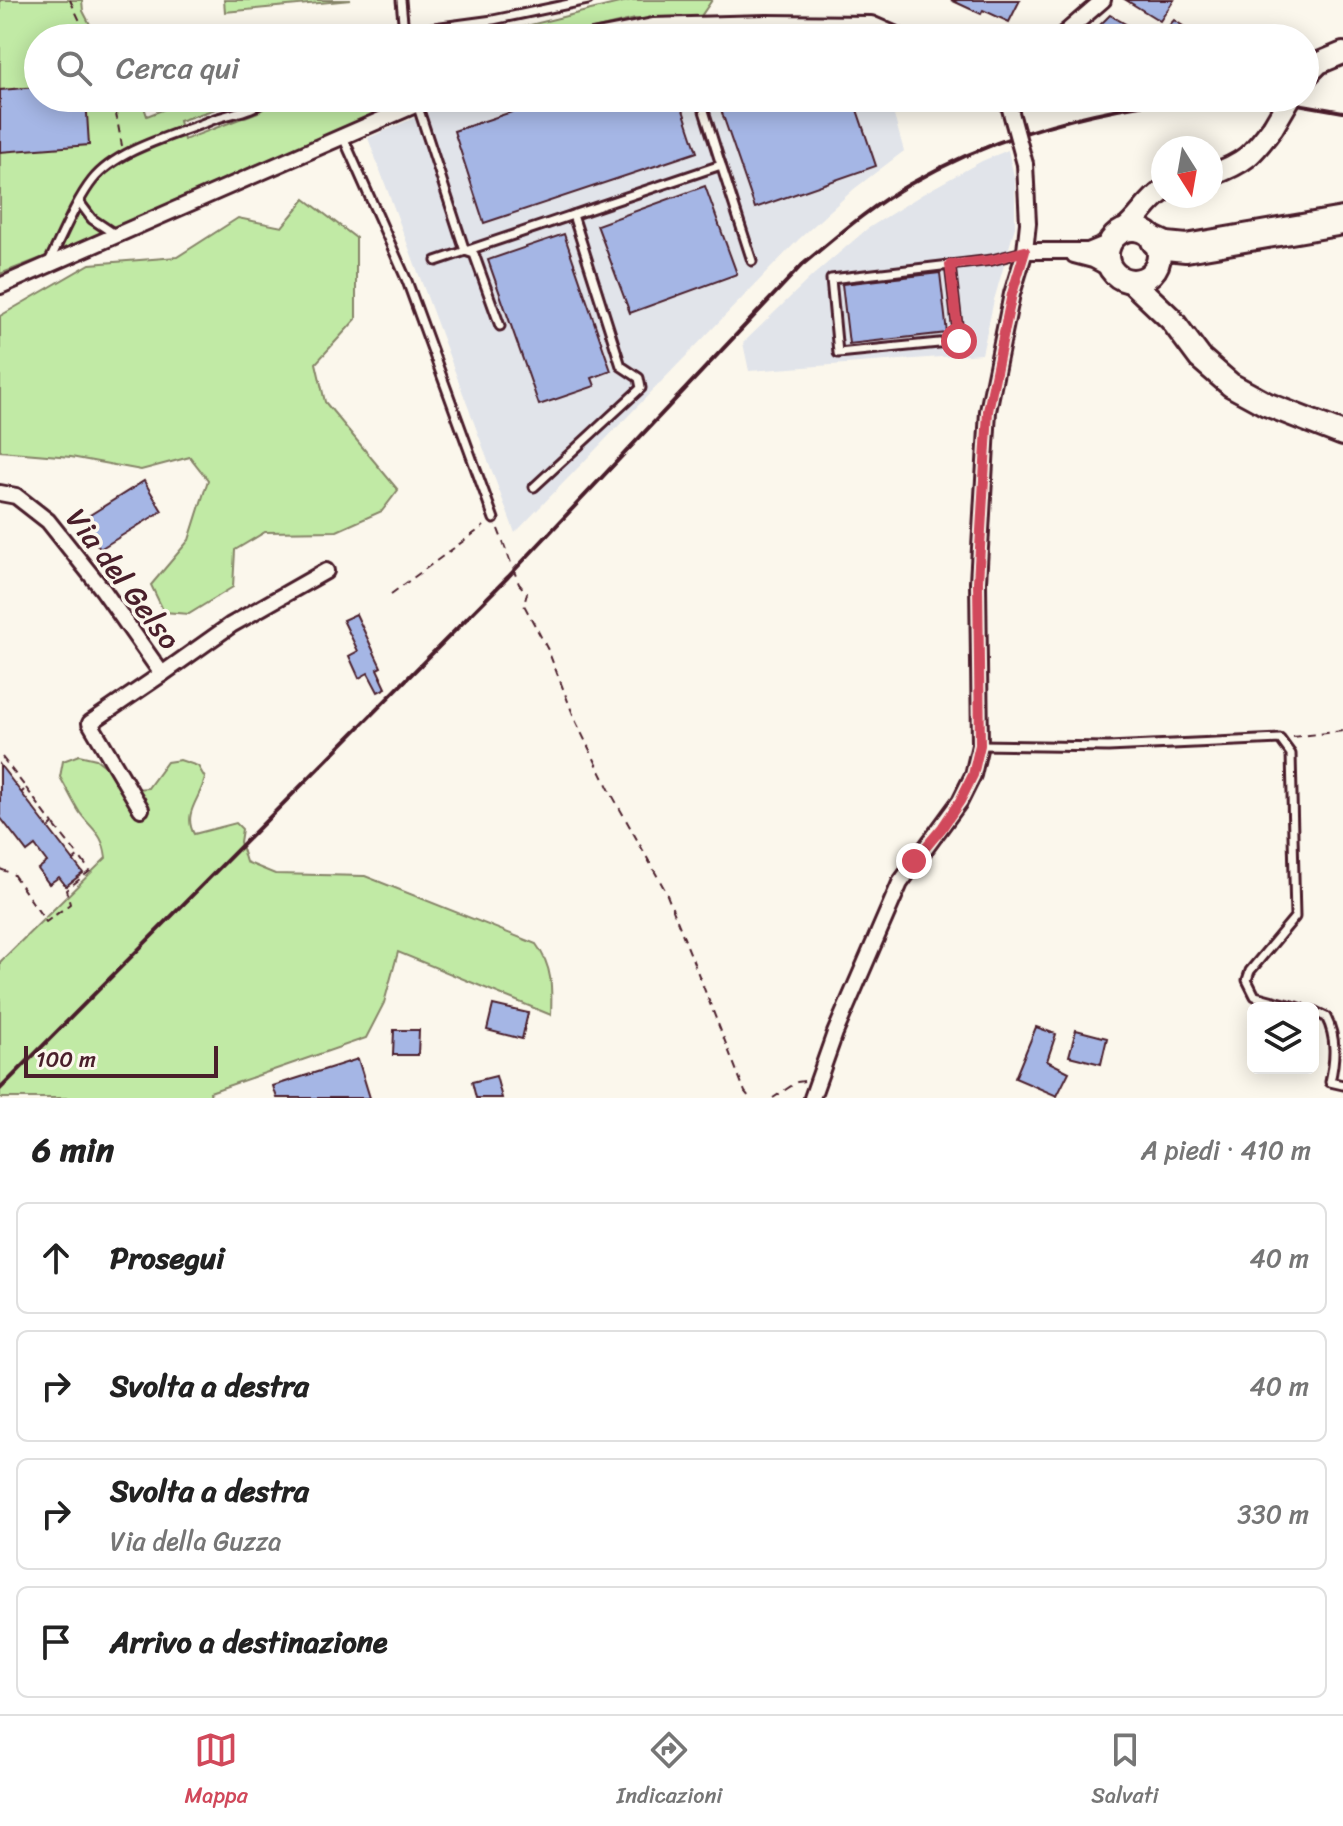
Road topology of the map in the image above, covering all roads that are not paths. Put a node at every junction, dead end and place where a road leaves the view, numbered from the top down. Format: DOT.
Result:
graph roads {
  1 [pos="401,0"];
  2 [pos="588,0"];
  3 [pos="1103,0"];
  4 [pos="403,24"];
  5 [pos="463,24"];
  6 [pos="728,24"];
  7 [pos="871,24"];
  8 [pos="1075,24"];
  9 [pos="1343,53"];
  10 [pos="1319,63"];
  11 [pos="238,112"];
  12 [pos="399,112"];
  13 [pos="420,112"];
  14 [pos="704,112"];
  15 [pos="1011,112"];
  16 [pos="1282,112"];
  17 [pos="343,137"];
  18 [pos="721,165"];
  19 [pos="1223,171"];
  20 [pos="80,203"];
  21 [pos="1151,203"];
  22 [pos="1158,208"];
  23 [pos="573,215"];
  24 [pos="1343,221"];
  25 [pos="116,235"];
  26 [pos="1116,237"];
  27 [pos="1154,247"];
  28 [pos="465,251"];
  29 [pos="1025,251"];
  30 [pos="1066,253"];
  31 [pos="436,261"];
  32 [pos="752,261"];
  33 [pos="48,264"];
  34 [pos="950,265"];
  35 [pos="1121,276"];
  36 [pos="0,286"];
  37 [pos="1171,319"];
  38 [pos="500,326"];
  39 [pos="1343,434"];
  40 [pos="534,487"];
  41 [pos="0,493"];
  42 [pos="494,519"];
  43 [pos="326,571"];
  44 [pos="162,674"];
  45 [pos="980,745"];
  46 [pos="141,809"];
  47 [pos="1278,1002"];
  48 [pos="1319,1014"];
  49 [pos="1343,1085"];
  50 [pos="812,1098"];
  1 -- 4 [label="lane"];
  2 -- 5 [label="lane"];
  3 -- 8 [label="street"];
  6 -- 7 [label="street"];
  9 -- 10 [label="street"];
  11 -- 20 [label="lane"];
  12 -- 17 [label="street"];
  13 -- 28 [label="lane"];
  14 -- 18 [label="lane"];
  15 -- 29 [label="street, bridge"];
  16 -- 19 [label="street, bridge"];
  17 -- 25 [label="street"];
  17 -- 42 [label="lane"];
  18 -- 23 [label="lane"];
  18 -- 32 [label="lane"];
  20 -- 25 [label="lane"];
  20 -- 33 [label="lane"];
  21 -- 26 [label="street"];
  22 -- 27 [label="street"];
  23 -- 28 [label="lane"];
  23 -- 40 [label="lane"];
  24 -- 27 [label="highway"];
  25 -- 33 [label="street"];
  26 -- 27 [label="main road"];
  26 -- 30 [label="street"];
  26 -- 35 [label="main road"];
  27 -- 35 [label="main road"];
  27 -- 37 [label="main road"];
  28 -- 31 [label="lane"];
  28 -- 38 [label="lane"];
  29 -- 30 [label="street"];
  29 -- 34 [label="lane"];
  29 -- 45 [label="street"];
  30 -- 35 [label="street"];
  33 -- 36 [label="street"];
  34 -- 34 [label="lane"];
  35 -- 37 [label="main road"];
  37 -- 39 [label="main road"];
  41 -- 44 [label="street, Via del Gelso"];
  43 -- 44 [label="street, Via del Gelso"];
  44 -- 46 [label="street"];
  45 -- 47 [label="lane"];
  45 -- 50 [label="street"];
  48 -- 49 [label="lane"];
}
